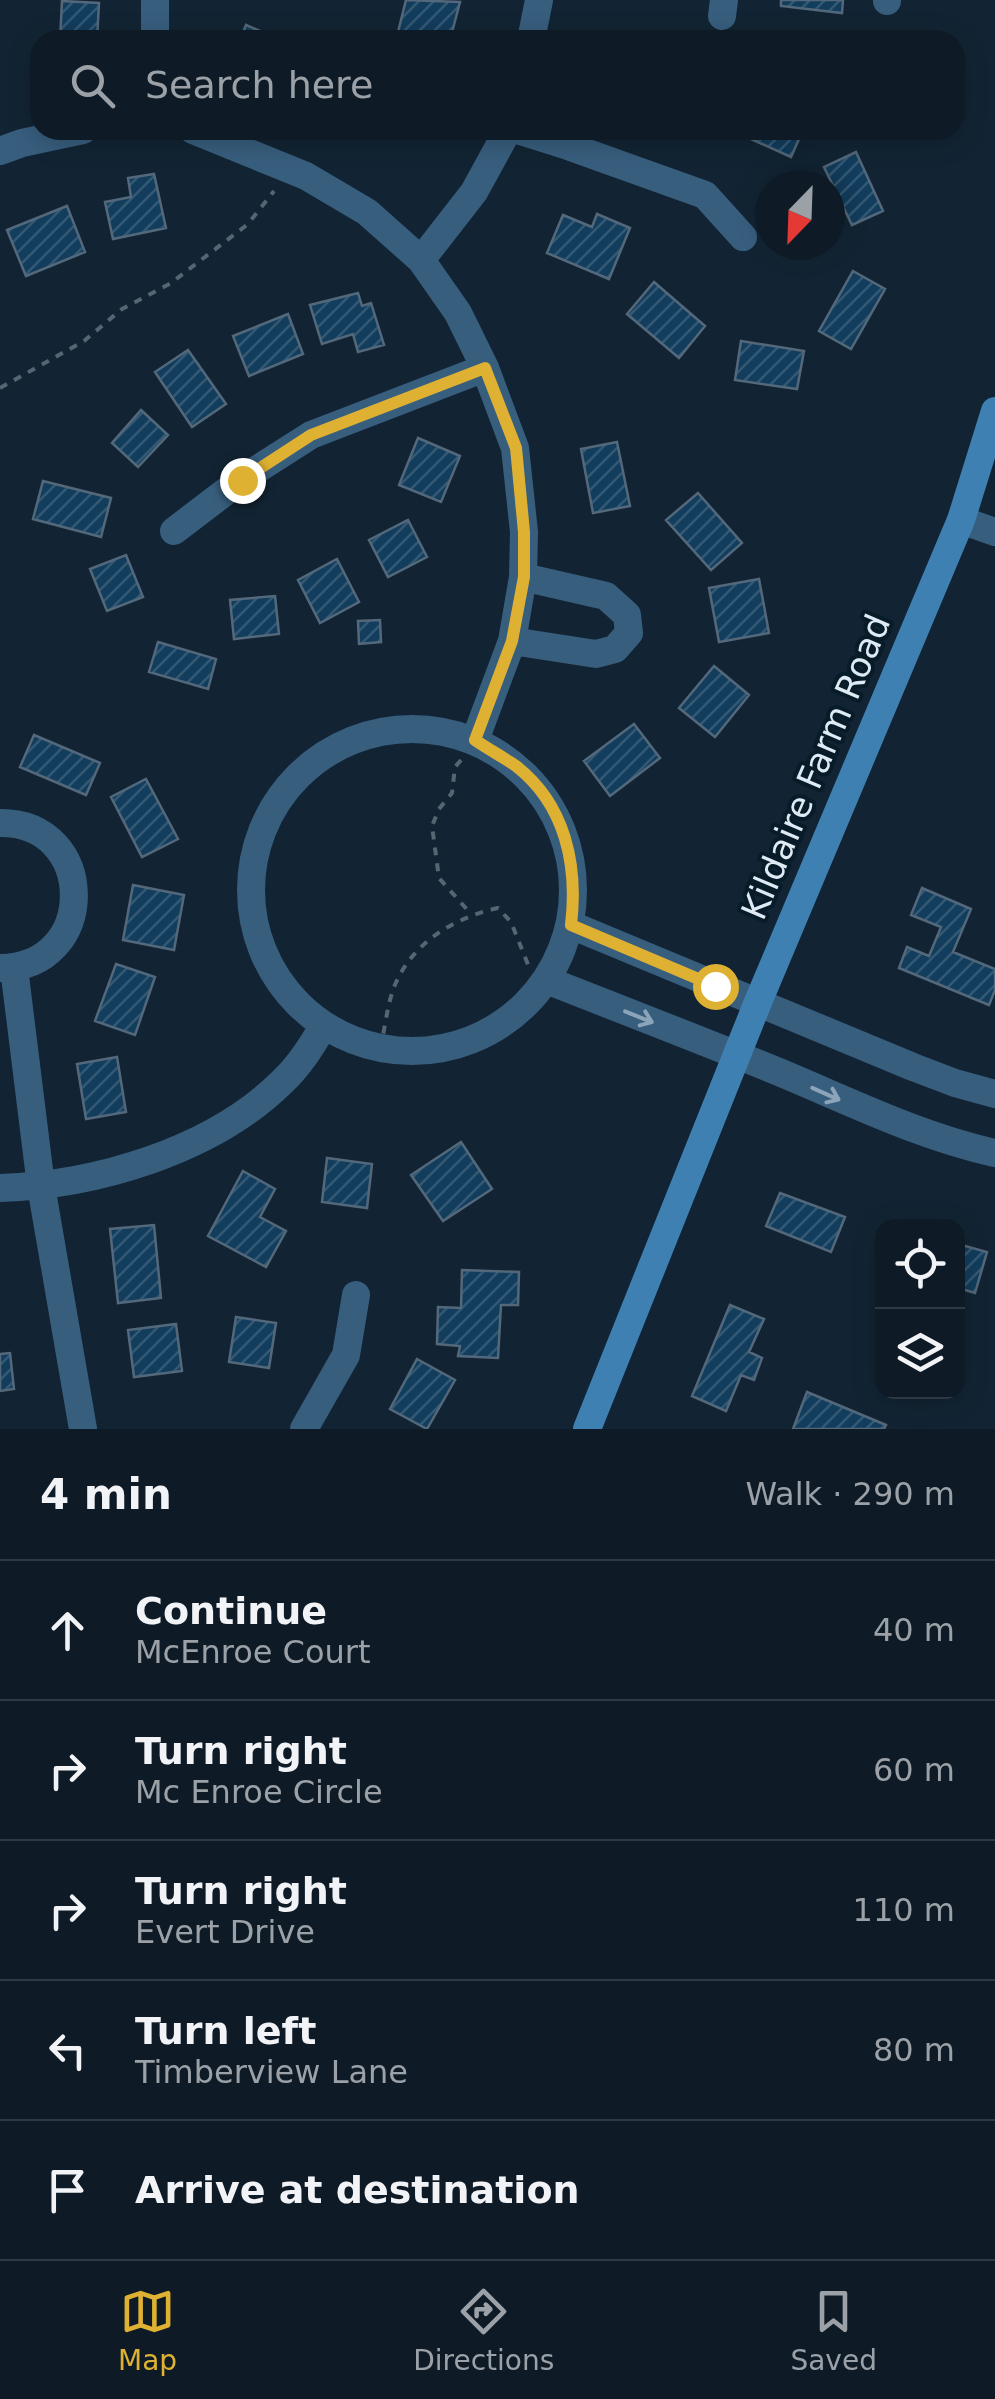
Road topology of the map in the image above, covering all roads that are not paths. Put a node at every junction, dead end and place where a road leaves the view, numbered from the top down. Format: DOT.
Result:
graph roads {
  1 [pos="154,0"];
  2 [pos="539,0"];
  3 [pos="155,30"];
  4 [pos="533,30"];
  5 [pos="36,140"];
  6 [pos="218,140"];
  7 [pos="503,140"];
  8 [pos="546,140"];
  9 [pos="0,151"];
  10 [pos="743,236"];
  11 [pos="421,260"];
  12 [pos="485,368"];
  13 [pos="995,411"];
  14 [pos="960,520"];
  15 [pos="174,531"];
  16 [pos="995,532"];
  17 [pos="524,577"];
  18 [pos="512,641"];
  19 [pos="475,740"];
  20 [pos="0,822"];
  21 [pos="571,925"];
  22 [pos="7,968"];
  23 [pos="543,988"];
  24 [pos="758,1002"];
  25 [pos="323,1027"];
  26 [pos="736,1056"];
  27 [pos="995,1094"];
  28 [pos="995,1154"];
  29 [pos="42,1186"];
  30 [pos="0,1188"];
  31 [pos="356,1295"];
  32 [pos="83,1429"];
  33 [pos="304,1429"];
  34 [pos="587,1429"];
  1 -- 3 [label="street"];
  2 -- 4 [label="street"];
  5 -- 9 [label="street"];
  6 -- 11 [label="street"];
  7 -- 11 [label="street"];
  8 -- 10 [label="street"];
  11 -- 12 [label="street"];
  12 -- 15 [label="street"];
  12 -- 17 [label="street"];
  13 -- 14 [label="main road, Kildaire Farm Road"];
  14 -- 16 [label="street"];
  14 -- 24 [label="main road, Kildaire Farm Road"];
  17 -- 18 [label="street"];
  17 -- 18 [label="street"];
  18 -- 19 [label="street"];
  19 -- 21 [label="street"];
  19 -- 25 [label="street"];
  20 -- 22 [label="street"];
  21 -- 23 [label="street"];
  21 -- 24 [label="street"];
  22 -- 29 [label="street"];
  23 -- 25 [label="street"];
  23 -- 26 [label="street, one-way"];
  24 -- 26 [label="main road, Kildaire Farm Road"];
  24 -- 27 [label="street"];
  25 -- 29 [label="street"];
  26 -- 28 [label="street, one-way"];
  26 -- 34 [label="main road, Kildaire Farm Road"];
  29 -- 30 [label="street"];
  29 -- 32 [label="street"];
  31 -- 33 [label="street"];
}
